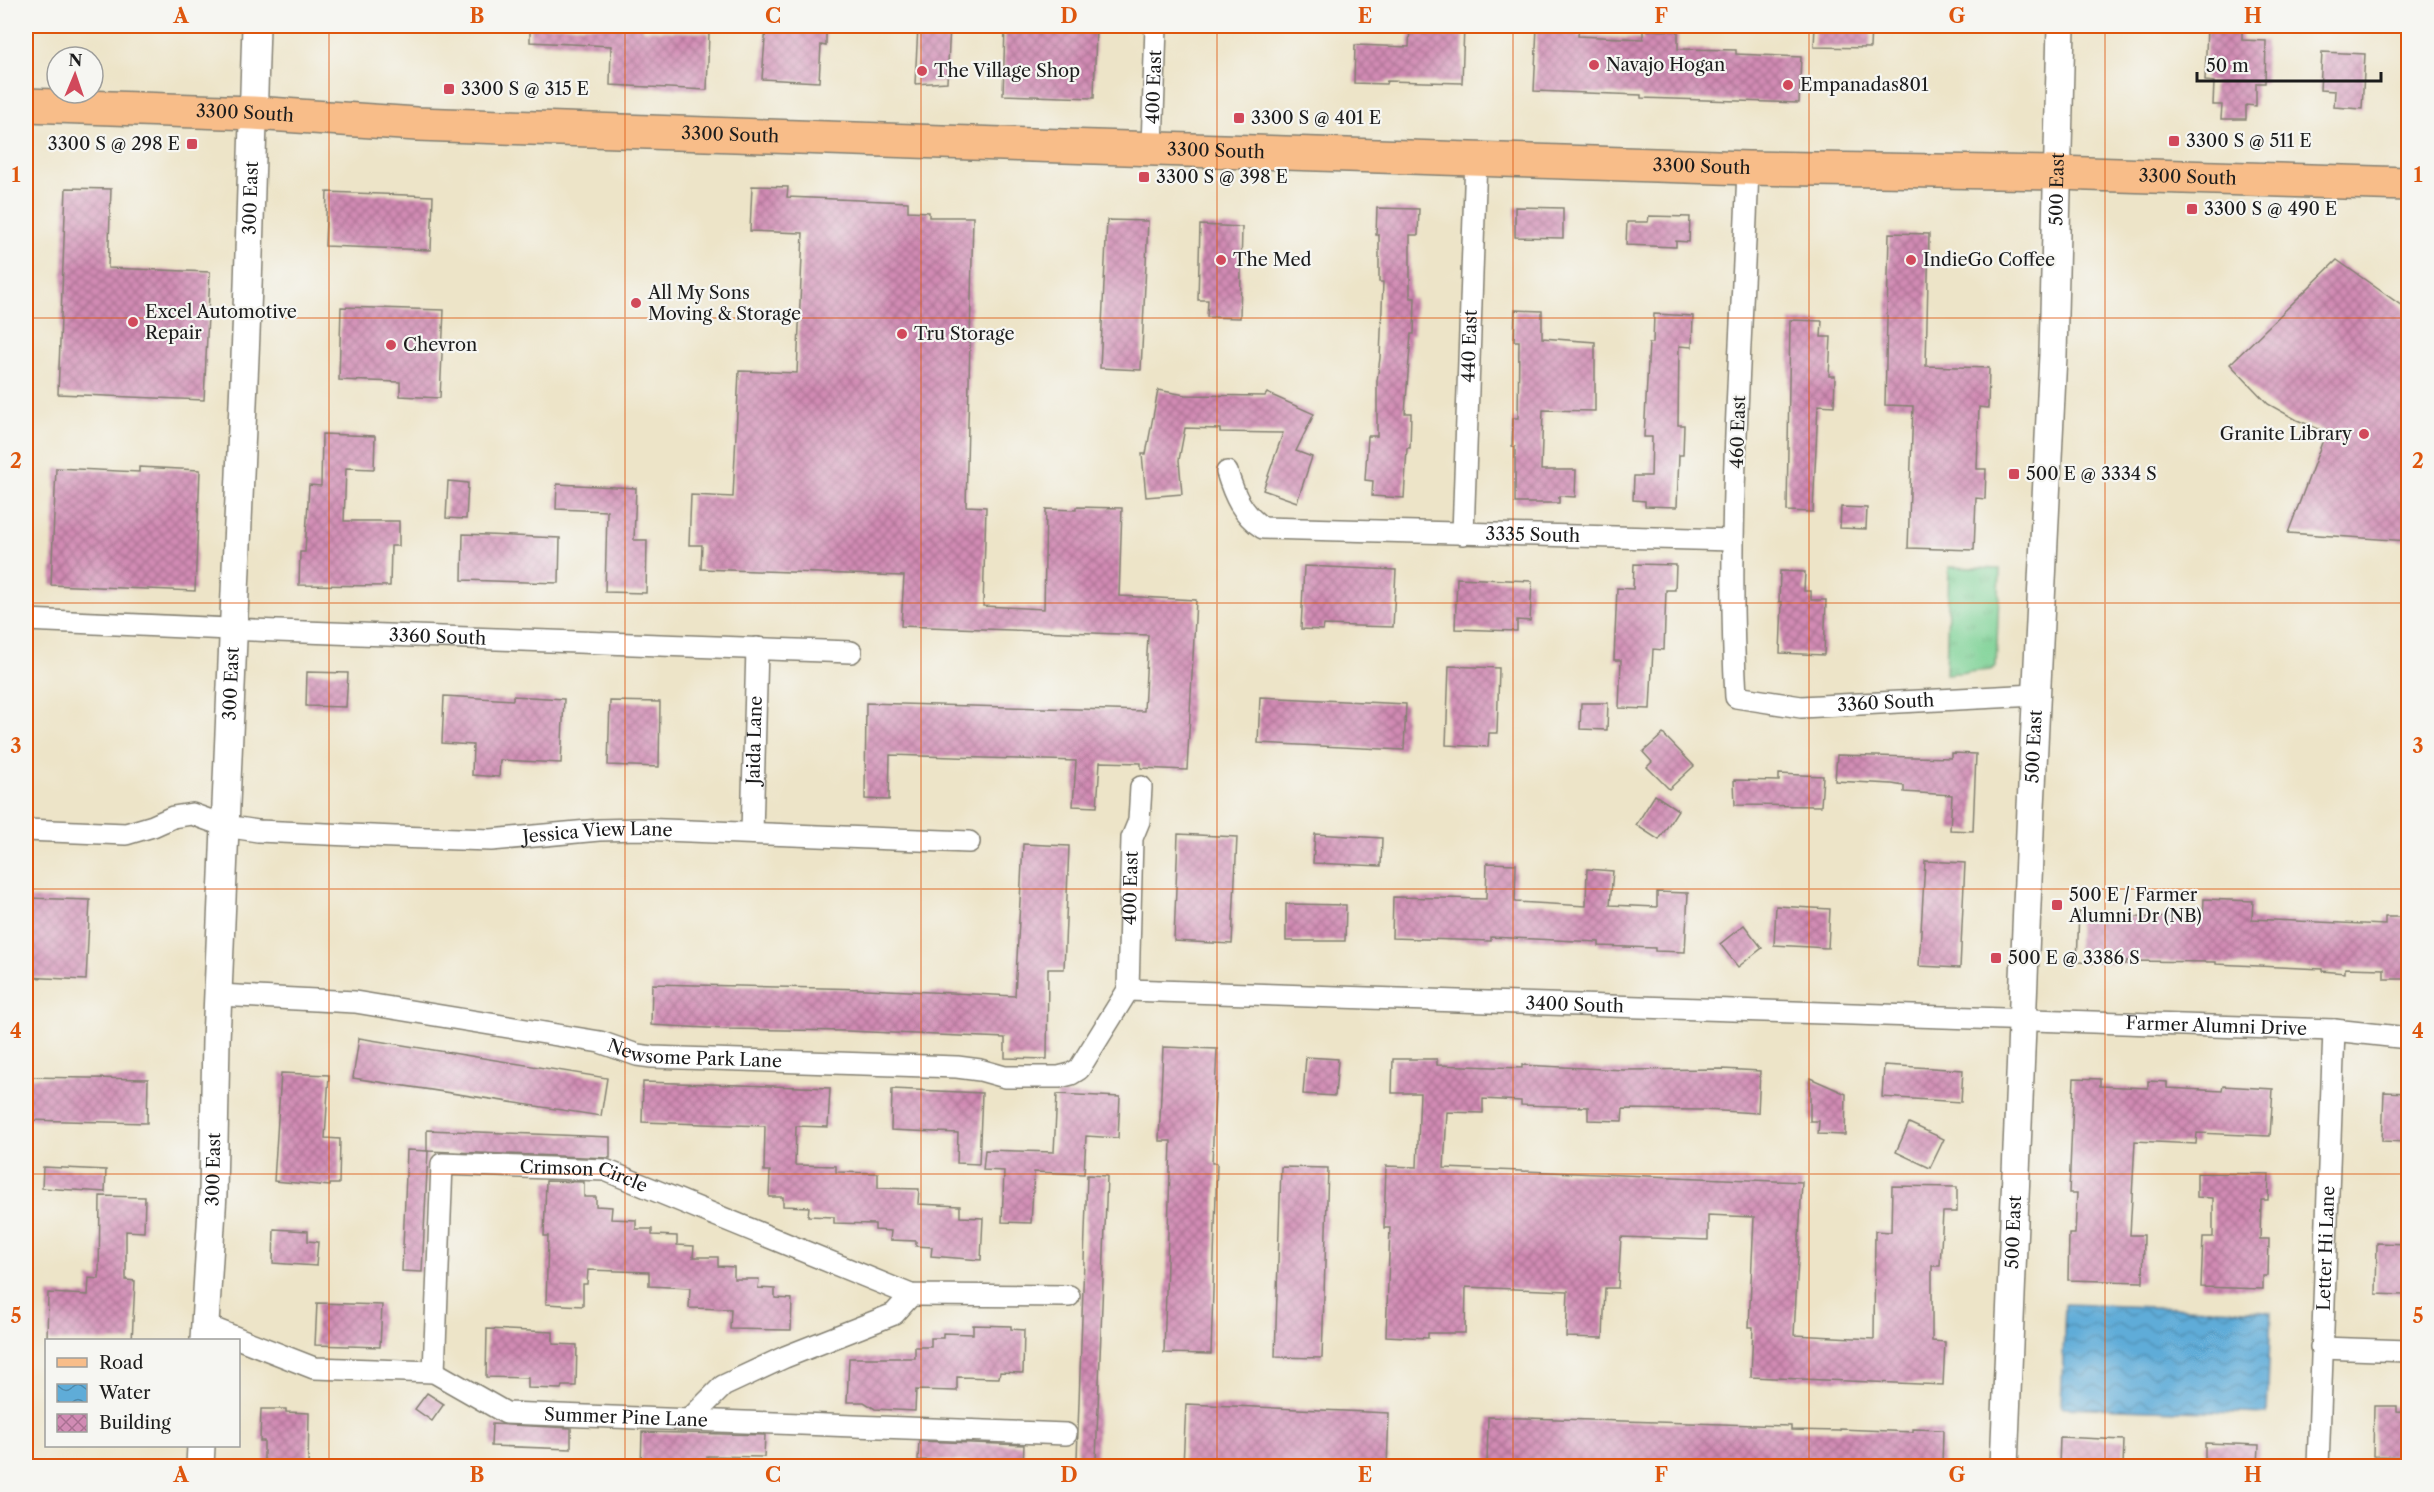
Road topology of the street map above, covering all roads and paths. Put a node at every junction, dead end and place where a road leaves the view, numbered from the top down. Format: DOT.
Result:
graph roads {
  1 [pos="256,26"];
  2 [pos="1156,26"];
  3 [pos="2061,26"];
  4 [pos="26,105"];
  5 [pos="253,113"];
  6 [pos="1152,147"];
  7 [pos="1476,158"];
  8 [pos="1748,168"];
  9 [pos="2056,173"];
  10 [pos="2409,184"];
  11 [pos="1227,472"];
  12 [pos="1462,534"];
  13 [pos="1733,540"];
  14 [pos="26,620"];
  15 [pos="232,628"];
  16 [pos="757,648"];
  17 [pos="851,652"];
  18 [pos="2036,695"];
  19 [pos="1736,697"];
  20 [pos="1141,787"];
  21 [pos="225,826"];
  22 [pos="26,830"];
  23 [pos="752,833"];
  24 [pos="969,842"];
  25 [pos="1128,990"];
  26 [pos="218,995"];
  27 [pos="2023,1019"];
  28 [pos="2334,1030"];
  29 [pos="2409,1038"];
  30 [pos="911,1295"];
  31 [pos="1069,1296"];
  32 [pos="204,1333"];
  33 [pos="223,1339"];
  34 [pos="240,1344"];
  35 [pos="2321,1348"];
  36 [pos="2409,1351"];
  37 [pos="434,1372"];
  38 [pos="689,1420"];
  39 [pos="1066,1434"];
  40 [pos="201,1447"];
  41 [pos="200,1467"];
  42 [pos="2004,1467"];
  43 [pos="2318,1467"];
  1 -- 5 [label="street, 300 East"];
  2 -- 6 [label="street, 400 East"];
  3 -- 9 [label="street, 500 East"];
  4 -- 5 [label="main road, 3300 South"];
  5 -- 6 [label="main road, 3300 South"];
  5 -- 15 [label="street, 300 East"];
  6 -- 7 [label="main road, 3300 South"];
  7 -- 8 [label="main road, 3300 South"];
  7 -- 12 [label="street, 440 East"];
  8 -- 9 [label="main road, 3300 South"];
  8 -- 13 [label="street, 460 East"];
  9 -- 10 [label="main road, 3300 South"];
  9 -- 18 [label="street, 500 East"];
  11 -- 12 [label="street, 3335 South"];
  12 -- 13 [label="street, 3335 South"];
  13 -- 19 [label="street, 460 East"];
  14 -- 15 [label="street, 3360 South"];
  15 -- 16 [label="street, 3360 South"];
  15 -- 21 [label="street, 300 East"];
  16 -- 17 [label="street, 3360 South"];
  16 -- 23 [label="street, Jaida Lane"];
  18 -- 19 [label="street, 3360 South"];
  18 -- 27 [label="street, 500 East"];
  20 -- 25 [label="street, 400 East"];
  21 -- 22 [label="street, Jessica View Lane"];
  21 -- 23 [label="street, Jessica View Lane"];
  21 -- 26 [label="street, 300 East"];
  23 -- 24 [label="street, Jessica View Lane"];
  25 -- 26 [label="street, Newsome Park Lane"];
  25 -- 27 [label="street, 3400 South"];
  26 -- 32 [label="street, 300 East"];
  27 -- 28 [label="street, Farmer Alumni Drive"];
  27 -- 42 [label="street, 500 East"];
  28 -- 29 [label="street, Farmer Alumni Drive"];
  28 -- 35 [label="street, Letter Hi Lane"];
  30 -- 31 [label="street, Crimson Circle"];
  30 -- 37 [label="street, Crimson Circle"];
  30 -- 38 [label="street"];
  32 -- 33 [label="street, Summer Pine Lane"];
  34 -- 37 [label="street, Summer Pine Lane"];
  35 -- 36 [label="street"];
  35 -- 43 [label="street, Letter Hi Lane"];
  37 -- 38 [label="street, Summer Pine Lane"];
  38 -- 39 [label="street, Summer Pine Lane"];
  40 -- 41 [label="street"];
}
